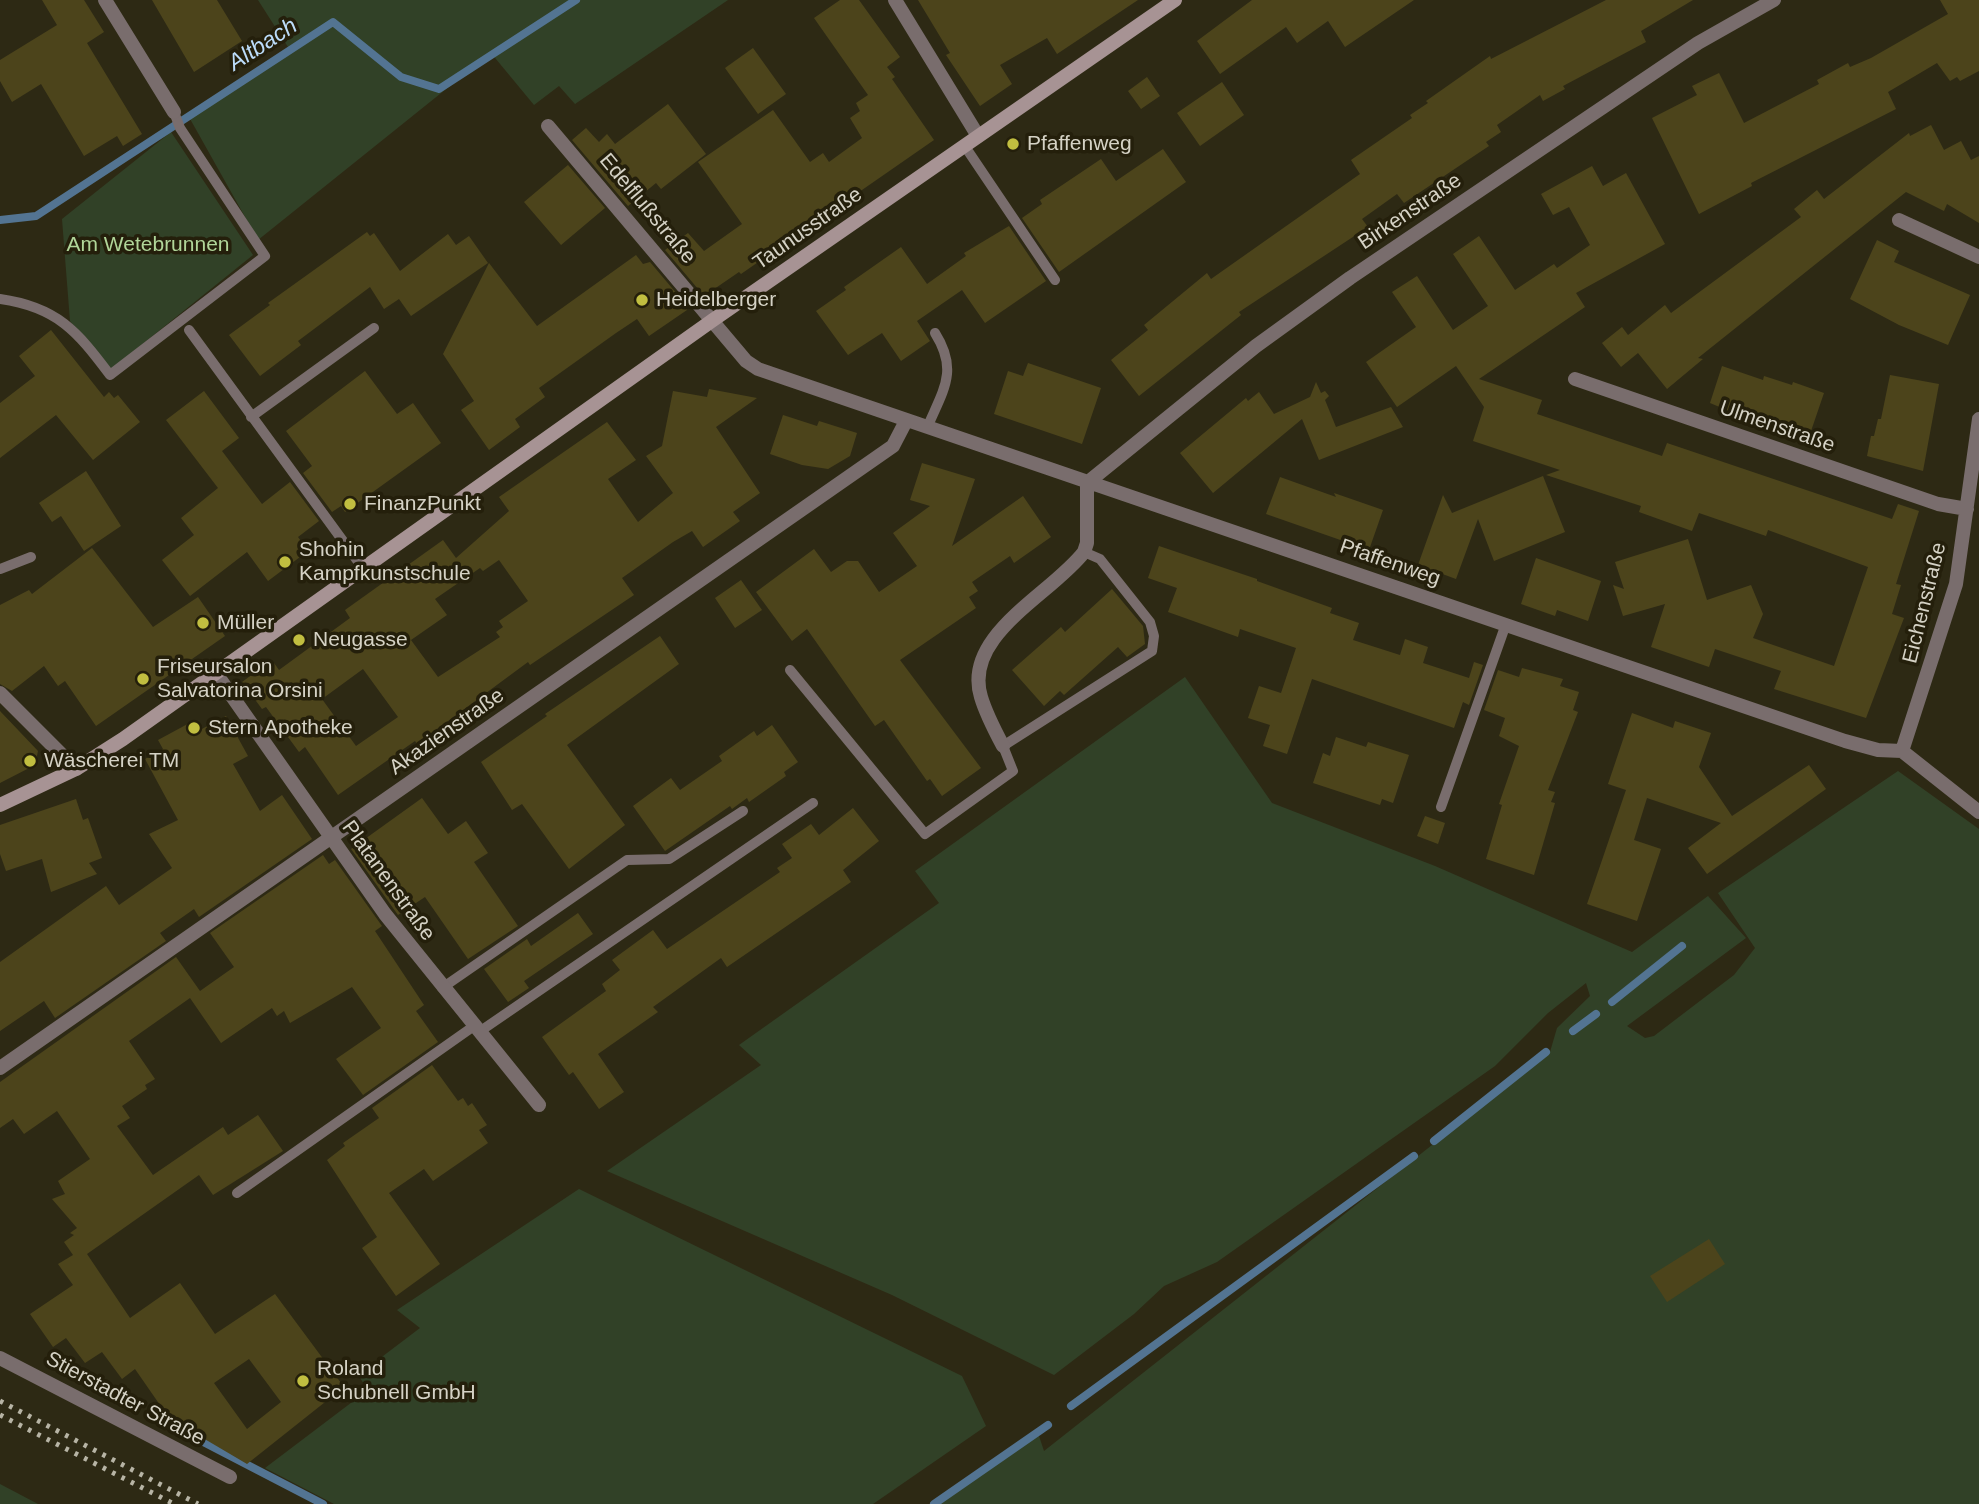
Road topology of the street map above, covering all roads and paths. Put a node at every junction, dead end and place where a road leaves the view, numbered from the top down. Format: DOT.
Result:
graph roads {
  1 [pos="105,0"];
  2 [pos="895,0"];
  3 [pos="1175,0"];
  4 [pos="1774,0"];
  5 [pos="174,112"];
  6 [pos="548,126"];
  7 [pos="978,136"];
  8 [pos="964,145"];
  9 [pos="1899,220"];
  10 [pos="1979,257"];
  11 [pos="1055,280"];
  12 [pos="0,299"];
  13 [pos="713,320"];
  14 [pos="374,328"];
  15 [pos="189,330"];
  16 [pos="935,333"];
  17 [pos="1575,379"];
  18 [pos="251,416"];
  19 [pos="1979,419"];
  20 [pos="906,421"];
  21 [pos="927,428"];
  22 [pos="1087,483"];
  23 [pos="1967,509"];
  24 [pos="1084,552"];
  25 [pos="31,557"];
  26 [pos="362,567"];
  27 [pos="0,569"];
  28 [pos="1506,624"];
  29 [pos="790,670"];
  30 [pos="215,673"];
  31 [pos="0,693"];
  32 [pos="1003,746"];
  33 [pos="1902,751"];
  34 [pos="76,769"];
  35 [pos="813,803"];
  36 [pos="0,805"];
  37 [pos="1441,807"];
  38 [pos="743,811"];
  39 [pos="1979,812"];
  40 [pos="331,838"];
  41 [pos="442,988"];
  42 [pos="477,1029"];
  43 [pos="0,1068"];
  44 [pos="539,1105"];
  45 [pos="237,1193"];
  46 [pos="0,1358"];
  47 [pos="230,1477"];
  1 -- 5 [label="street"];
  2 -- 7 [label="street"];
  3 -- 7 [label="street, Taunusstraße"];
  4 -- 22 [label="street, Birkenstraße"];
  5 -- 12 [label="lane"];
  6 -- 13 [label="street, Edelflußstraße"];
  7 -- 8 [label="street, Taunusstraße"];
  8 -- 11 [label="lane"];
  8 -- 13 [label="street, Taunusstraße"];
  9 -- 10 [label="street"];
  13 -- 20 [label="street, Pfaffenweg"];
  13 -- 26 [label="street, Taunusstraße"];
  14 -- 18 [label="lane"];
  15 -- 18 [label="lane"];
  16 -- 21 [label="lane"];
  17 -- 23 [label="street, Ulmenstraße"];
  18 -- 26 [label="lane"];
  19 -- 23 [label="street, Eichenstraße"];
  20 -- 21 [label="street, Pfaffenweg"];
  20 -- 40 [label="street, Akazienstraße"];
  21 -- 22 [label="street, Pfaffenweg"];
  22 -- 24 [label="street"];
  22 -- 28 [label="street, Pfaffenweg"];
  23 -- 33 [label="street, Eichenstraße"];
  24 -- 32 [label="street"];
  24 -- 32 [label="lane"];
  25 -- 27 [label="lane"];
  26 -- 30 [label="street, Taunusstraße"];
  28 -- 33 [label="street, Pfaffenweg"];
  28 -- 37 [label="lane"];
  29 -- 32 [label="lane"];
  30 -- 34 [label="street, Taunusstraße"];
  30 -- 40 [label="street, Platanenstraße"];
  31 -- 34 [label="street"];
  33 -- 39 [label="street"];
  34 -- 36 [label="street, Taunusstraße"];
  35 -- 42 [label="lane"];
  38 -- 41 [label="lane"];
  40 -- 41 [label="street, Platanenstraße"];
  40 -- 43 [label="street, Akazienstraße"];
  41 -- 42 [label="street, Platanenstraße"];
  42 -- 44 [label="street, Platanenstraße"];
  42 -- 45 [label="lane"];
  46 -- 47 [label="street, Stierstadter Straße"];
}
